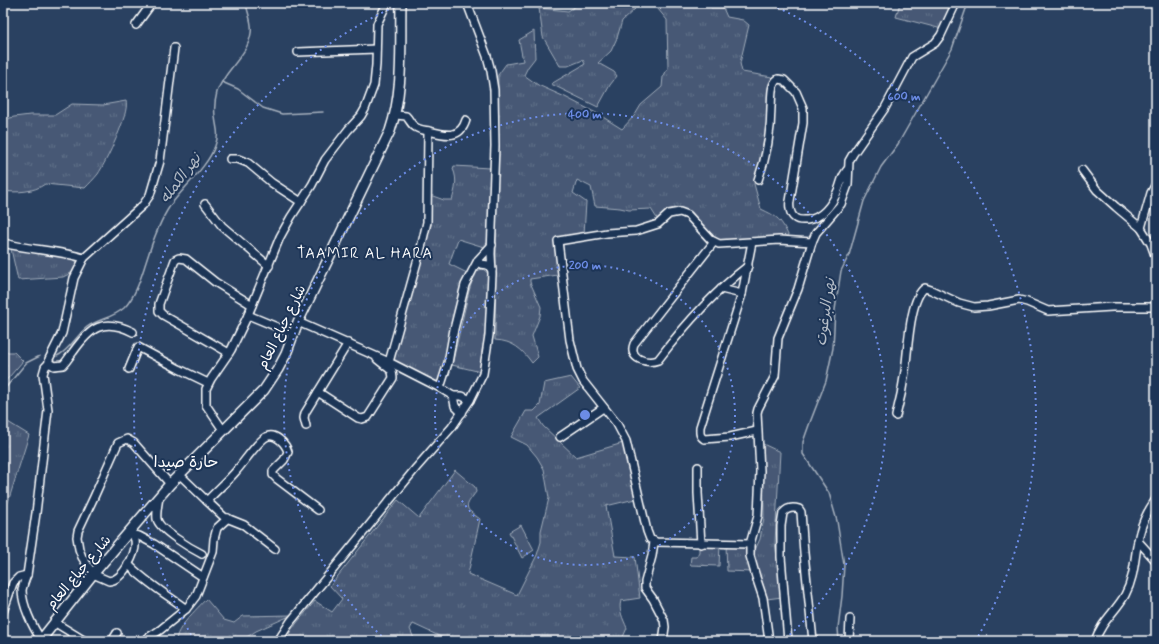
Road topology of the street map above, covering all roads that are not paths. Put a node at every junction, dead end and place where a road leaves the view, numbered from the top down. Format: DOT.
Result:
graph roads {
  1 [pos="152,3"];
  2 [pos="387,3"];
  3 [pos="401,3"];
  4 [pos="467,3"];
  5 [pos="956,3"];
  6 [pos="136,25"];
  7 [pos="174,48"];
  8 [pos="376,50"];
  9 [pos="298,52"];
  10 [pos="396,115"];
  11 [pos="466,120"];
  12 [pos="428,131"];
  13 [pos="230,159"];
  14 [pos="848,169"];
  15 [pos="1082,170"];
  16 [pos="758,180"];
  17 [pos="1156,184"];
  18 [pos="301,202"];
  19 [pos="205,204"];
  20 [pos="1141,228"];
  21 [pos="714,242"];
  22 [pos="752,242"];
  23 [pos="812,242"];
  24 [pos="3,243"];
  25 [pos="492,244"];
  26 [pos="482,256"];
  27 [pos="84,258"];
  28 [pos="1156,258"];
  29 [pos="491,260"];
  30 [pos="481,264"];
  31 [pos="269,266"];
  32 [pos="748,266"];
  33 [pos="474,268"];
  34 [pos="492,270"];
  35 [pos="721,289"];
  36 [pos="742,294"];
  37 [pos="252,306"];
  38 [pos="1156,307"];
  39 [pos="248,315"];
  40 [pos="298,322"];
  41 [pos="133,332"];
  42 [pos="294,334"];
  43 [pos="348,343"];
  44 [pos="229,353"];
  45 [pos="375,356"];
  46 [pos="389,362"];
  47 [pos="50,363"];
  48 [pos="129,369"];
  49 [pos="208,383"];
  50 [pos="440,388"];
  51 [pos="318,392"];
  52 [pos="453,396"];
  53 [pos="470,400"];
  54 [pos="603,408"];
  55 [pos="462,413"];
  56 [pos="896,416"];
  57 [pos="306,426"];
  58 [pos="224,430"];
  59 [pos="757,431"];
  60 [pos="560,437"];
  61 [pos="698,467"];
  62 [pos="179,474"];
  63 [pos="170,484"];
  64 [pos="159,497"];
  65 [pos="1156,499"];
  66 [pos="207,500"];
  67 [pos="318,510"];
  68 [pos="228,518"];
  69 [pos="132,533"];
  70 [pos="1138,540"];
  71 [pos="654,542"];
  72 [pos="701,544"];
  73 [pos="750,544"];
  74 [pos="275,549"];
  75 [pos="202,554"];
  76 [pos="1156,561"];
  77 [pos="128,564"];
  78 [pos="93,574"];
  79 [pos="27,575"];
  80 [pos="203,577"];
  81 [pos="186,609"];
  82 [pos="3,612"];
  83 [pos="850,619"];
  84 [pos="54,622"];
  85 [pos="117,633"];
  86 [pos="40,640"];
  87 [pos="85,641"];
  88 [pos="112,641"];
  89 [pos="143,641"];
  90 [pos="278,641"];
  91 [pos="663,641"];
  92 [pos="769,641"];
  93 [pos="788,641"];
  94 [pos="813,641"];
  95 [pos="849,641"];
  96 [pos="1095,641"];
  1 -- 6 [label="street"];
  2 -- 8 [label="street"];
  3 -- 10 [label="main road, شارع جباع العام"];
  4 -- 25 [label="street"];
  5 -- 14 [label="street"];
  7 -- 27 [label="street"];
  8 -- 9 [label="street"];
  8 -- 18 [label="street"];
  10 -- 12 [label="street"];
  10 -- 40 [label="main road, شارع جباع العام"];
  11 -- 12 [label="street"];
  12 -- 46 [label="street"];
  13 -- 18 [label="street"];
  14 -- 16 [label="street"];
  14 -- 23 [label="street"];
  15 -- 20 [label="street"];
  17 -- 20 [label="street"];
  18 -- 31 [label="street"];
  19 -- 31 [label="street"];
  20 -- 28 [label="street"];
  21 -- 22 [label="street"];
  21 -- 35 [label="street"];
  21 -- 54 [label="street"];
  22 -- 23 [label="street"];
  22 -- 32 [label="street"];
  23 -- 59 [label="street"];
  24 -- 27 [label="street"];
  25 -- 26 [label="street"];
  25 -- 29 [label="street"];
  26 -- 29 [label="street"];
  26 -- 33 [label="street"];
  27 -- 47 [label="street"];
  29 -- 30 [label="street"];
  29 -- 34 [label="street"];
  30 -- 33 [label="street"];
  30 -- 34 [label="street"];
  31 -- 37 [label="street"];
  32 -- 35 [label="street"];
  32 -- 36 [label="street"];
  33 -- 50 [label="street"];
  34 -- 53 [label="street"];
  35 -- 36 [label="street"];
  36 -- 59 [label="street"];
  37 -- 39 [label="street"];
  37 -- 44 [label="street"];
  38 -- 56 [label="street"];
  39 -- 42 [label="street"];
  39 -- 44 [label="street"];
  40 -- 42 [label="main road, شارع جباع العام"];
  40 -- 43 [label="street"];
  41 -- 47 [label="street"];
  42 -- 58 [label="main road, شارع جباع العام"];
  43 -- 45 [label="street"];
  43 -- 51 [label="street"];
  44 -- 49 [label="street"];
  45 -- 46 [label="street"];
  45 -- 51 [label="street"];
  46 -- 50 [label="street"];
  47 -- 79 [label="street"];
  48 -- 49 [label="street"];
  49 -- 58 [label="street"];
  50 -- 52 [label="street"];
  51 -- 57 [label="street"];
  52 -- 53 [label="street"];
  52 -- 55 [label="street"];
  53 -- 55 [label="street"];
  54 -- 60 [label="street"];
  54 -- 71 [label="street"];
  55 -- 90 [label="street"];
  58 -- 62 [label="main road, شارع جباع العام"];
  59 -- 73 [label="street"];
  61 -- 72 [label="street"];
  62 -- 63 [label="main road, شارع جباع العام"];
  62 -- 66 [label="street"];
  63 -- 64 [label="main road, شارع جباع العام"];
  63 -- 78 [label="street"];
  64 -- 69 [label="main road, شارع جباع العام"];
  64 -- 75 [label="street"];
  65 -- 70 [label="street"];
  66 -- 67 [label="street"];
  66 -- 68 [label="street"];
  68 -- 74 [label="street"];
  68 -- 80 [label="street"];
  69 -- 77 [label="street"];
  69 -- 78 [label="main road, شارع جباع العام"];
  69 -- 80 [label="street"];
  70 -- 76 [label="street"];
  70 -- 96 [label="street"];
  71 -- 72 [label="street"];
  71 -- 91 [label="street"];
  72 -- 73 [label="street"];
  73 -- 92 [label="street"];
  77 -- 78 [label="street"];
  77 -- 81 [label="street"];
  78 -- 84 [label="main road, شارع جباع العام"];
  79 -- 82 [label="street"];
  79 -- 86 [label="street"];
  80 -- 81 [label="street"];
  81 -- 89 [label="street"];
  83 -- 95 [label="street"];
  84 -- 86 [label="main road, شارع جباع العام"];
  84 -- 87 [label="street"];
  85 -- 88 [label="street"];
  93 -- 94 [label="street"];
}
